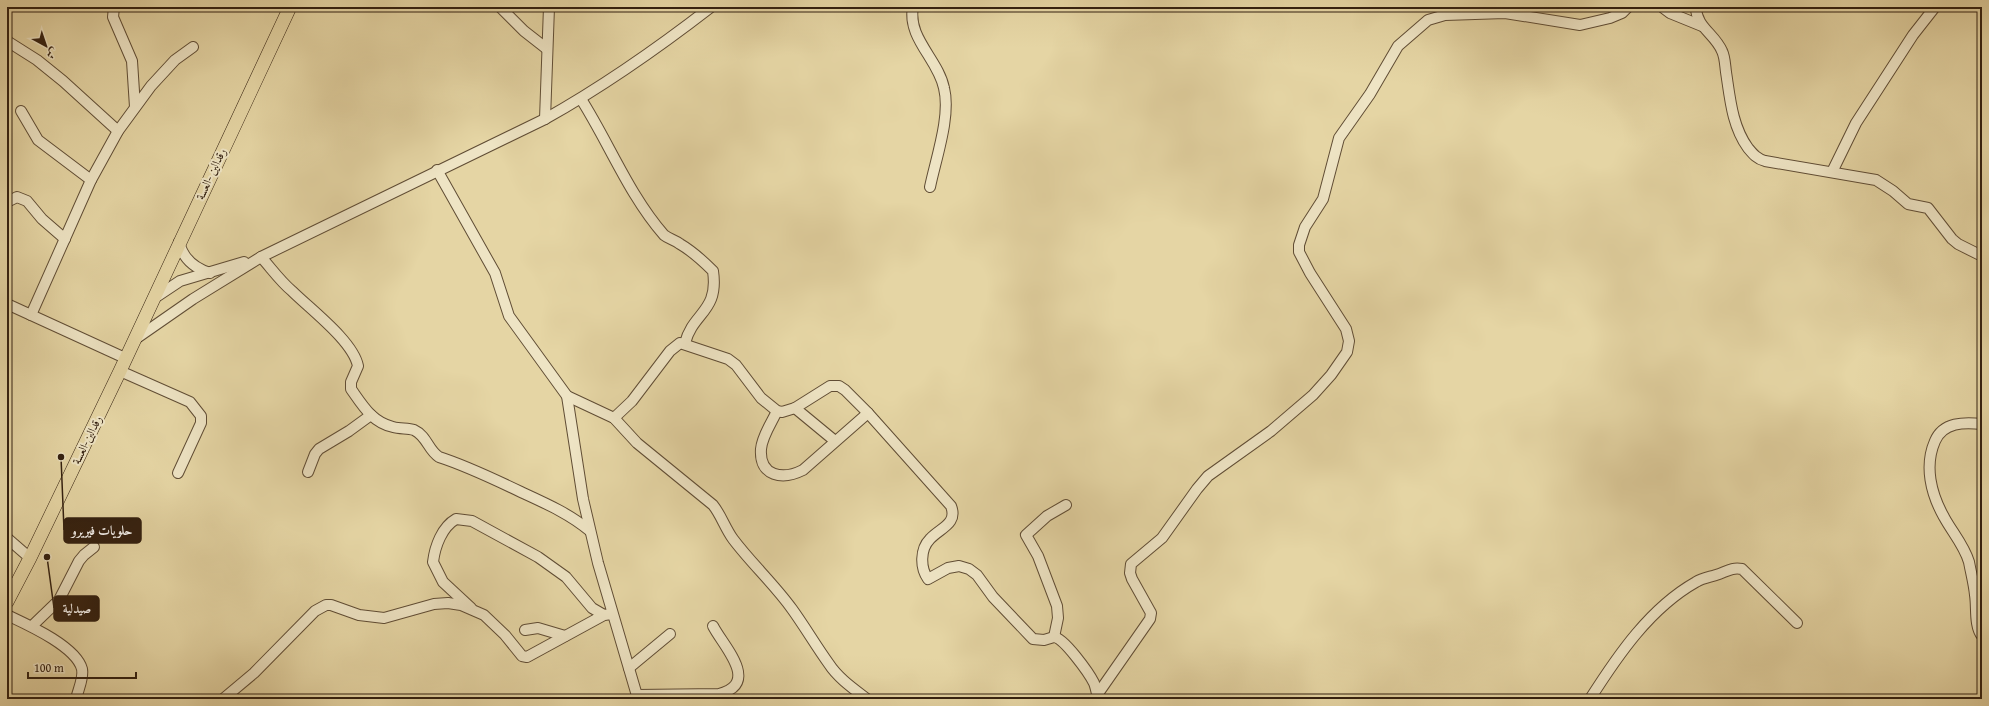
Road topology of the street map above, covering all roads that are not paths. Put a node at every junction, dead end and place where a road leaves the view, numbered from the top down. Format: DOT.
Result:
graph roads {
  1 [pos="114,7"];
  2 [pos="290,7"];
  3 [pos="500,7"];
  4 [pos="549,7"];
  5 [pos="711,7"];
  6 [pos="913,7"];
  7 [pos="1628,7"];
  8 [pos="1662,7"];
  9 [pos="1696,7"];
  10 [pos="1935,7"];
  11 [pos="1702,26"];
  12 [pos="7,41"];
  13 [pos="193,47"];
  14 [pos="547,49"];
  15 [pos="581,99"];
  16 [pos="135,107"];
  17 [pos="22,111"];
  18 [pos="545,119"];
  19 [pos="118,131"];
  20 [pos="437,170"];
  21 [pos="1832,172"];
  22 [pos="92,180"];
  23 [pos="930,187"];
  24 [pos="7,202"];
  25 [pos="65,239"];
  26 [pos="179,242"];
  27 [pos="261,256"];
  28 [pos="1982,256"];
  29 [pos="210,273"];
  30 [pos="152,300"];
  31 [pos="7,304"];
  32 [pos="31,315"];
  33 [pos="133,341"];
  34 [pos="685,343"];
  35 [pos="125,358"];
  36 [pos="120,371"];
  37 [pos="566,396"];
  38 [pos="795,408"];
  39 [pos="777,411"];
  40 [pos="868,412"];
  41 [pos="371,415"];
  42 [pos="614,418"];
  43 [pos="1982,424"];
  44 [pos="835,441"];
  45 [pos="308,472"];
  46 [pos="178,473"];
  47 [pos="1066,505"];
  48 [pos="590,531"];
  49 [pos="7,538"];
  50 [pos="94,547"];
  51 [pos="30,558"];
  52 [pos="7,602"];
  53 [pos="471,608"];
  54 [pos="608,614"];
  55 [pos="7,615"];
  56 [pos="1797,623"];
  57 [pos="32,626"];
  58 [pos="713,626"];
  59 [pos="525,630"];
  60 [pos="670,634"];
  61 [pos="565,636"];
  62 [pos="1982,636"];
  63 [pos="1054,637"];
  64 [pos="629,668"];
  65 [pos="638,697"];
  66 [pos="1098,697"];
  67 [pos="76,699"];
  68 [pos="223,699"];
  69 [pos="867,699"];
  70 [pos="1590,699"];
  1 -- 16 [label="street"];
  2 -- 26 [label="main road, رقدالين -العسة"];
  3 -- 14 [label="street"];
  4 -- 14 [label="street"];
  5 -- 15 [label="street"];
  6 -- 23 [label="street"];
  7 -- 66 [label="street"];
  8 -- 11 [label="street"];
  9 -- 11 [label="street"];
  10 -- 21 [label="street"];
  11 -- 21 [label="street"];
  12 -- 19 [label="street"];
  13 -- 16 [label="street"];
  14 -- 18 [label="street"];
  15 -- 18 [label="street"];
  15 -- 34 [label="street"];
  16 -- 19 [label="street"];
  17 -- 22 [label="street"];
  18 -- 20 [label="street"];
  19 -- 22 [label="street"];
  20 -- 27 [label="street"];
  20 -- 37 [label="street"];
  21 -- 28 [label="street"];
  22 -- 25 [label="street"];
  24 -- 25 [label="street"];
  25 -- 32 [label="street"];
  26 -- 29 [label="street"];
  26 -- 30 [label="main road, رقدالين -العسة"];
  27 -- 29 [label="street"];
  27 -- 33 [label="street"];
  27 -- 41 [label="street"];
  29 -- 30 [label="street"];
  30 -- 33 [label="main road, رقدالين -العسة"];
  31 -- 32 [label="street"];
  32 -- 35 [label="street"];
  33 -- 35 [label="main road, رقدالين-العسة"];
  34 -- 39 [label="street"];
  34 -- 42 [label="street"];
  35 -- 36 [label="main road, رقدالين-العسة"];
  36 -- 46 [label="street"];
  36 -- 51 [label="main road, رقدالين-العسة"];
  37 -- 42 [label="street"];
  37 -- 48 [label="street"];
  38 -- 39 [label="street"];
  38 -- 40 [label="street"];
  38 -- 44 [label="street"];
  39 -- 44 [label="street"];
  40 -- 44 [label="street"];
  40 -- 63 [label="street"];
  41 -- 45 [label="street"];
  41 -- 48 [label="street"];
  42 -- 69 [label="street"];
  43 -- 62 [label="street"];
  47 -- 63 [label="street"];
  48 -- 54 [label="street"];
  49 -- 51 [label="street"];
  50 -- 57 [label="street"];
  51 -- 52 [label="main road, رقدالين-العسة"];
  53 -- 54 [label="street"];
  53 -- 61 [label="street"];
  53 -- 68 [label="street"];
  54 -- 61 [label="street"];
  54 -- 64 [label="street"];
  55 -- 57 [label="street"];
  56 -- 70 [label="street"];
  57 -- 67 [label="street"];
  58 -- 65 [label="street"];
  59 -- 61 [label="street"];
  60 -- 64 [label="street"];
  63 -- 66 [label="street"];
  64 -- 65 [label="street"];
}
